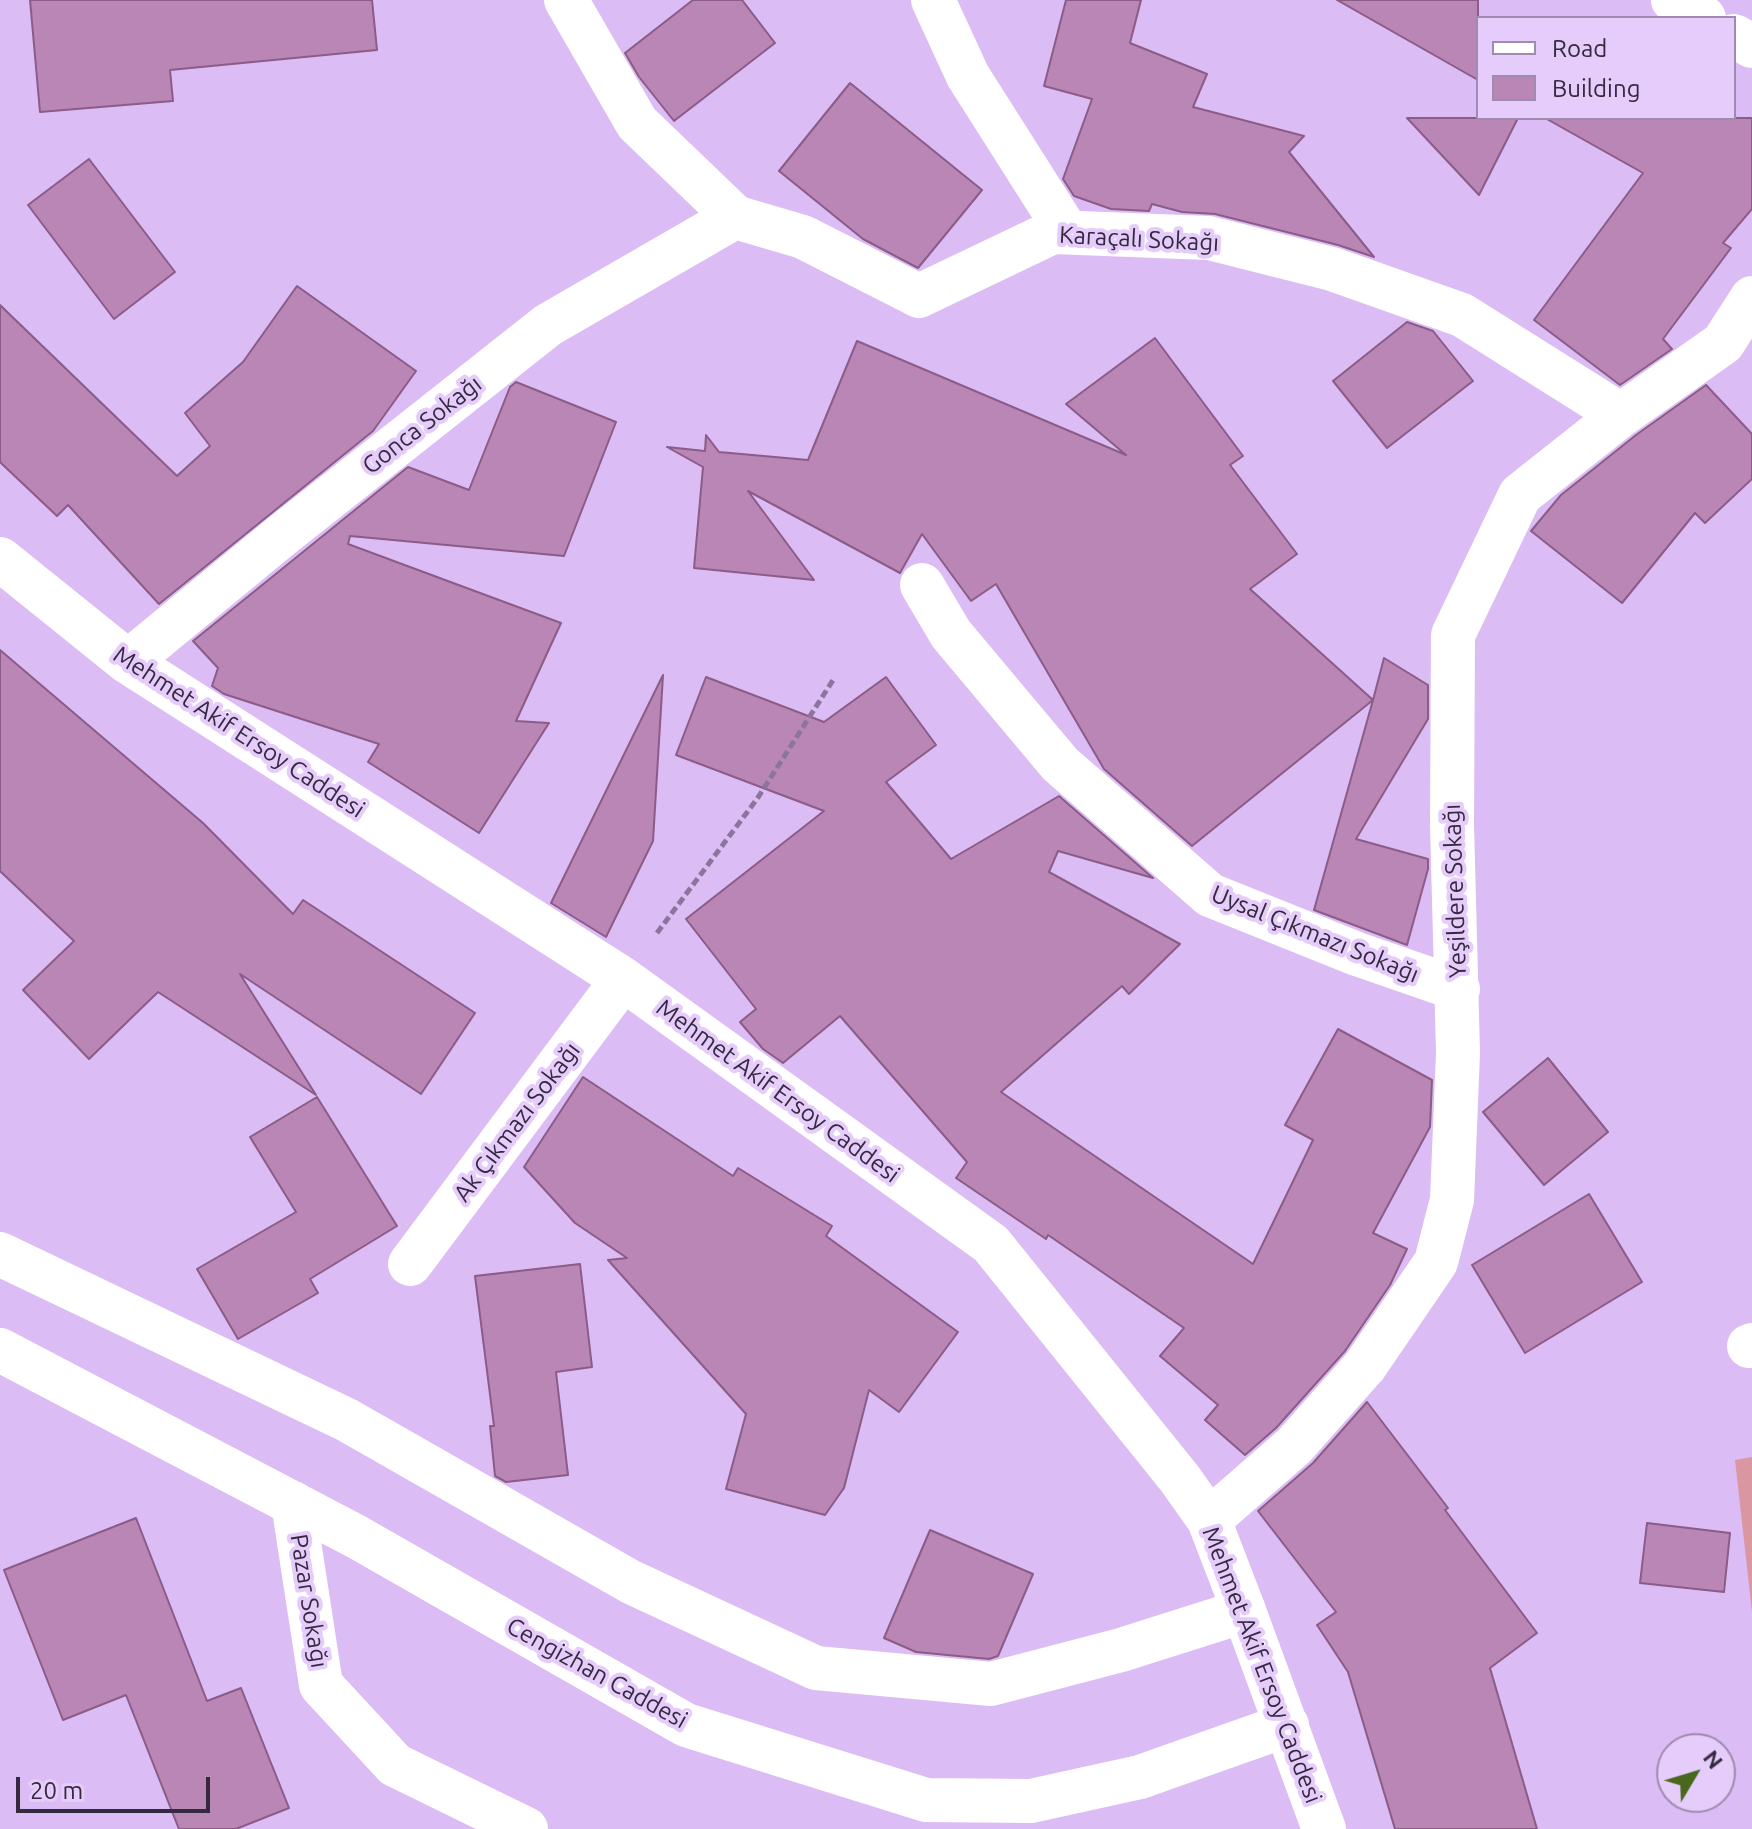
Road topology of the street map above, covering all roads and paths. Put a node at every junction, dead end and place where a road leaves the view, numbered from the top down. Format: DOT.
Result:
graph roads {
  1 [pos="566,0"];
  2 [pos="933,0"];
  3 [pos="1673,0"];
  4 [pos="1701,16"];
  5 [pos="735,217"];
  6 [pos="1063,232"];
  7 [pos="1752,298"];
  8 [pos="1621,415"];
  9 [pos="0,559"];
  10 [pos="922,585"];
  11 [pos="128,662"];
  12 [pos="835,677"];
  13 [pos="623,979"];
  14 [pos="1458,989"];
  15 [pos="0,1254"];
  16 [pos="410,1264"];
  17 [pos="0,1350"];
  18 [pos="293,1503"];
  19 [pos="1209,1520"];
  20 [pos="1244,1611"];
  21 [pos="1287,1725"];
  22 [pos="526,1829"];
  23 [pos="1324,1829"];
  1 -- 5 [label="street, Karaçalı Sokağı"];
  2 -- 6 [label="street"];
  3 -- 4 [label="street"];
  5 -- 6 [label="street, Karaçalı Sokağı"];
  5 -- 11 [label="street, Gonca Sokağı"];
  6 -- 8 [label="street, Karaçalı Sokağı"];
  7 -- 8 [label="street, Yeşildere Sokağı"];
  8 -- 14 [label="street, Yeşildere Sokağı"];
  9 -- 11 [label="street, Mehmet Akif Ersoy Caddesi"];
  10 -- 14 [label="street, Uysal Çıkmazı Sokağı"];
  11 -- 13 [label="street, Mehmet Akif Ersoy Caddesi"];
  12 -- 13 [label="path"];
  13 -- 16 [label="street, Ak Çıkmazı Sokağı"];
  13 -- 19 [label="street, Mehmet Akif Ersoy Caddesi"];
  14 -- 19 [label="street, Yeşildere Sokağı"];
  15 -- 20 [label="street"];
  17 -- 18 [label="street, Cengizhan Caddesi"];
  18 -- 21 [label="street, Cengizhan Caddesi"];
  18 -- 22 [label="street, Pazar Sokağı"];
  19 -- 20 [label="street, Mehmet Akif Ersoy Caddesi"];
  20 -- 21 [label="street, Mehmet Akif Ersoy Caddesi"];
  21 -- 23 [label="street, Mehmet Akif Ersoy Caddesi"];
}
